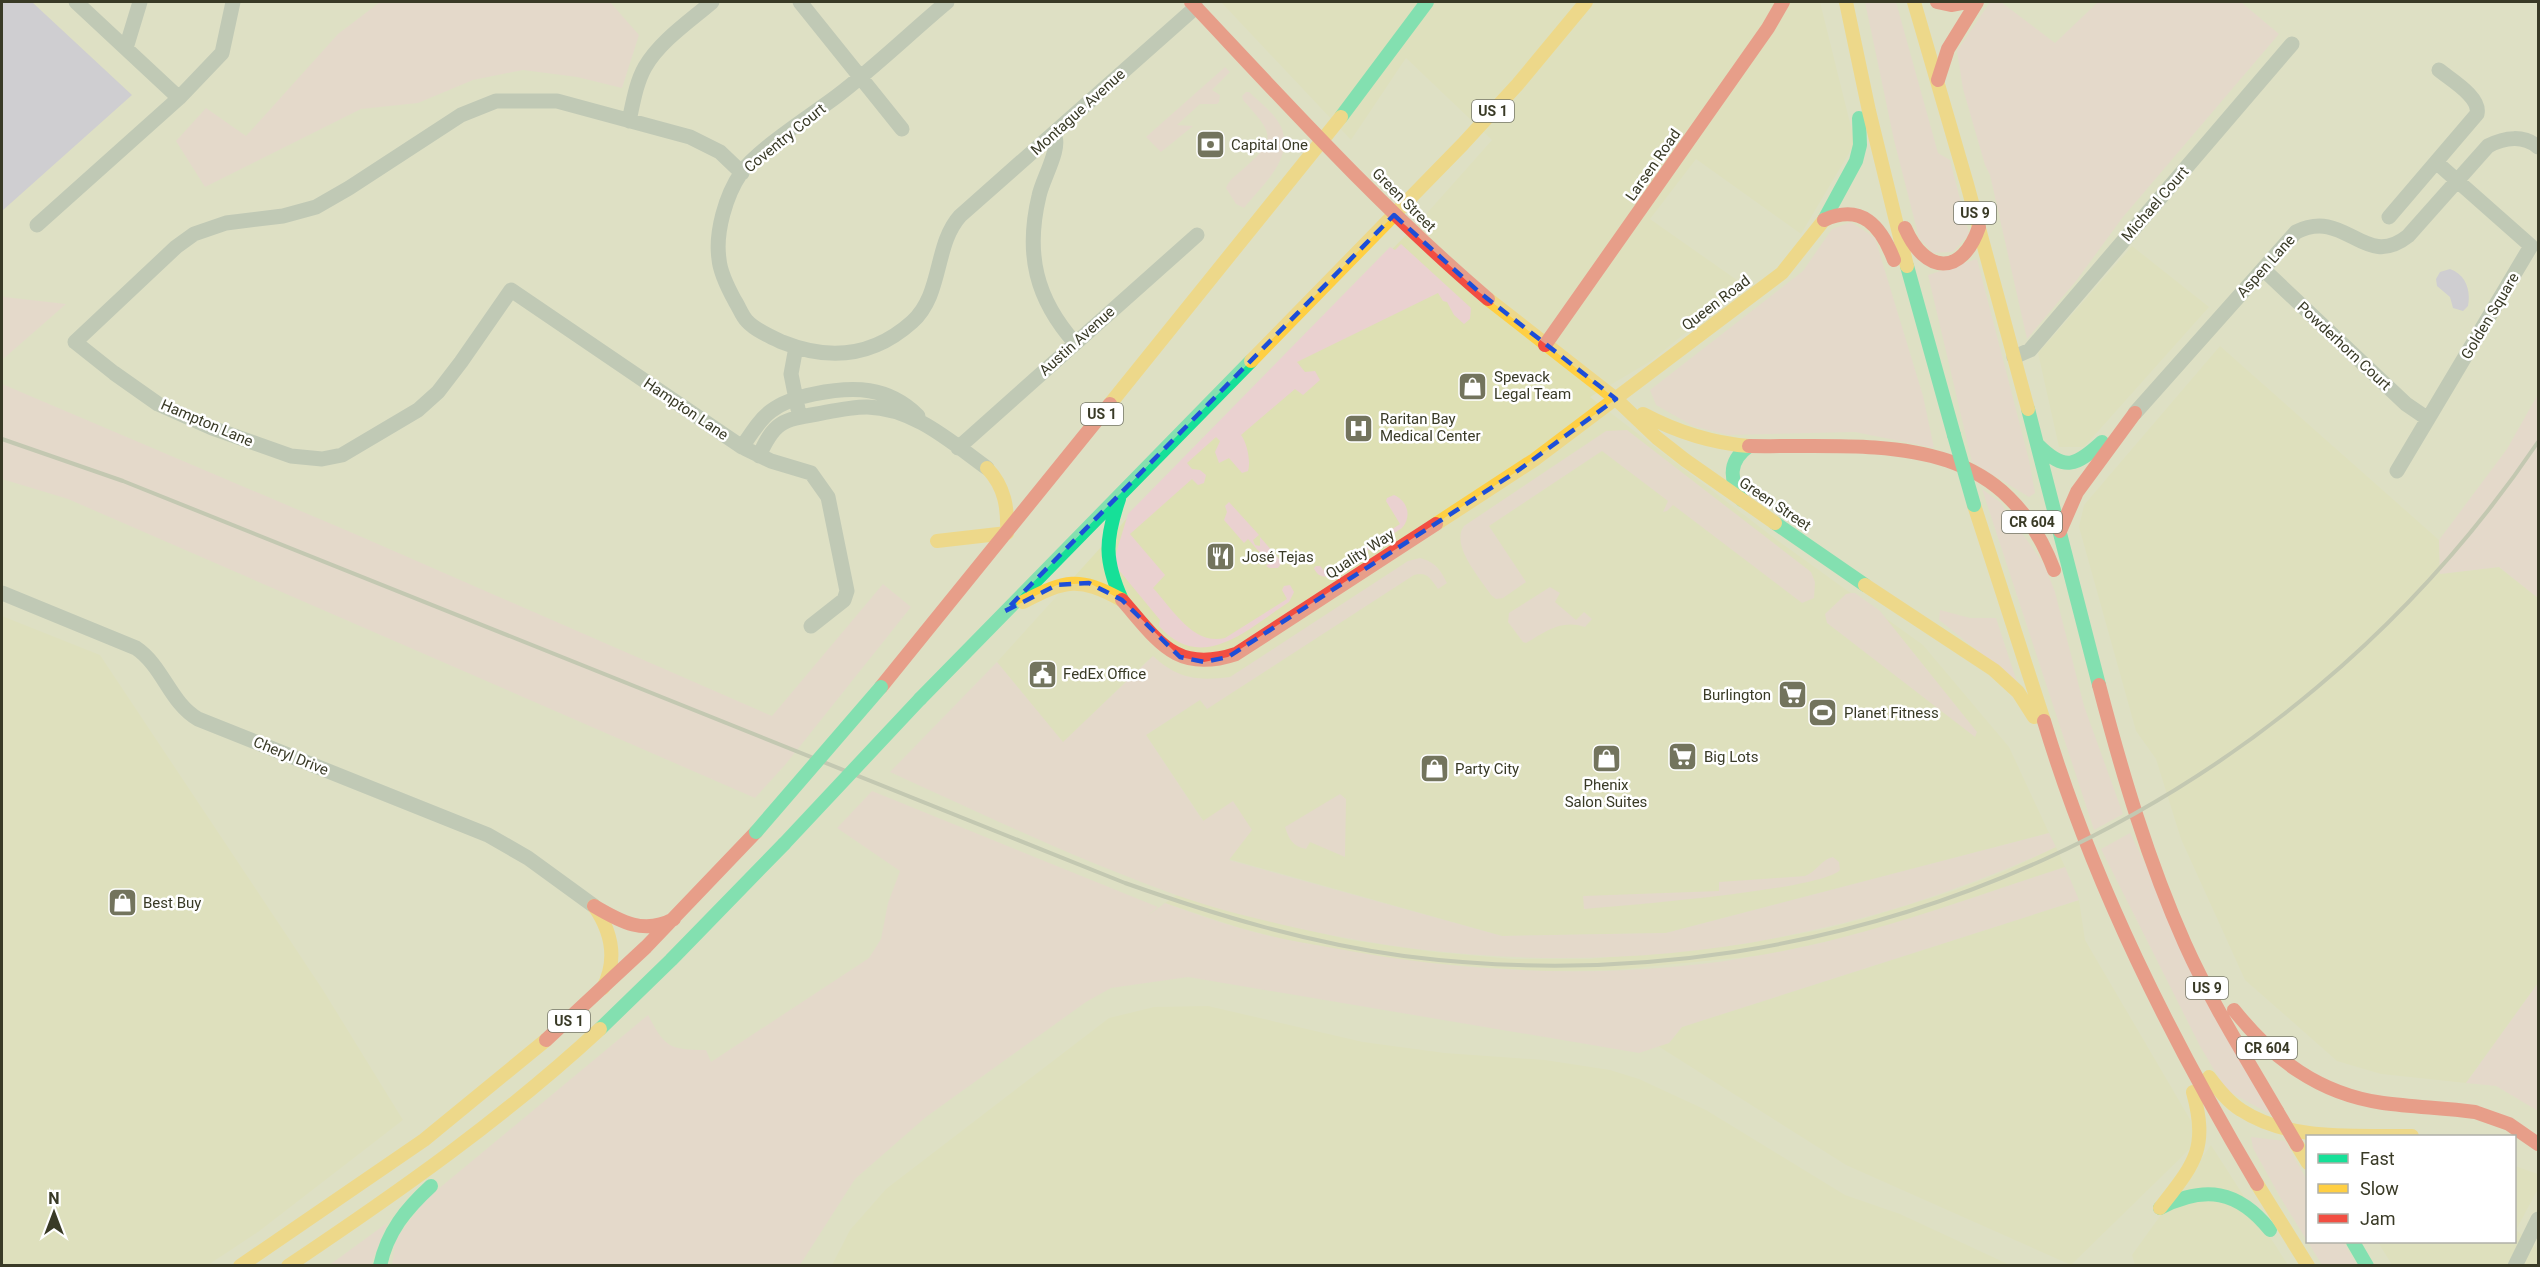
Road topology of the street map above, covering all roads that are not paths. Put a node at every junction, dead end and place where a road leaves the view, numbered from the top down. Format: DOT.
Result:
graph roads {
  1 [pos="76,2"];
  2 [pos="140,2"];
  3 [pos="233,2"];
  4 [pos="712,2"];
  5 [pos="800,2"];
  6 [pos="947,2"];
  7 [pos="1427,2"];
  8 [pos="1586,2"];
  9 [pos="1783,2"];
  10 [pos="1846,2"];
  11 [pos="1914,2"];
  12 [pos="1937,2"];
  13 [pos="1967,2"];
  14 [pos="1977,2"];
  15 [pos="1196,3"];
  16 [pos="2292,44"];
  17 [pos="126,48"];
  18 [pos="1856,56"];
  19 [pos="2439,70"];
  20 [pos="862,76"];
  21 [pos="1938,80"];
  22 [pos="179,98"];
  23 [pos="629,121"];
  24 [pos="902,129"];
  25 [pos="1054,135"];
  26 [pos="1323,141"];
  27 [pos="2538,147"];
  28 [pos="2436,162"];
  29 [pos="742,172"];
  30 [pos="2457,181"];
  31 [pos="1889,193"];
  32 [pos="1394,215"];
  33 [pos="2389,217"];
  34 [pos="1824,220"];
  35 [pos="955,221"];
  36 [pos="37,225"];
  37 [pos="1979,227"];
  38 [pos="1197,235"];
  39 [pos="2263,269"];
  40 [pos="1926,339"];
  41 [pos="1075,343"];
  42 [pos="1545,345"];
  43 [pos="796,347"];
  44 [pos="2014,357"];
  45 [pos="854,388"];
  46 [pos="796,399"];
  47 [pos="1616,399"];
  48 [pos="855,408"];
  49 [pos="2135,413"];
  50 [pos="801,417"];
  51 [pos="2428,419"];
  52 [pos="924,423"];
  53 [pos="2038,445"];
  54 [pos="1749,446"];
  55 [pos="742,447"];
  56 [pos="958,448"];
  57 [pos="759,456"];
  58 [pos="1066,460"];
  59 [pos="987,468"];
  60 [pos="2397,471"];
  61 [pos="1038,474"];
  62 [pos="1013,478"];
  63 [pos="1122,491"];
  64 [pos="1744,502"];
  65 [pos="2060,531"];
  66 [pos="1007,532"];
  67 [pos="2057,582"];
  68 [pos="2,593"];
  69 [pos="956,596"];
  70 [pos="2062,598"];
  71 [pos="1122,600"];
  72 [pos="1005,610"];
  73 [pos="811,626"];
  74 [pos="2094,666"];
  75 [pos="2057,765"];
  76 [pos="2151,858"];
  77 [pos="594,906"];
  78 [pos="676,918"];
  79 [pos="598,994"];
  80 [pos="2173,1033"];
  81 [pos="497,1117"];
  82 [pos="2368,1135"];
  83 [pos="2538,1144"];
  84 [pos="2522,1150"];
  85 [pos="2538,1154"];
  86 [pos="2306,1162"];
  87 [pos="2538,1219"];
  88 [pos="2354,1243"];
  89 [pos="240,1266"];
  90 [pos="288,1266"];
  91 [pos="380,1266"];
  92 [pos="2293,1266"];
  93 [pos="2308,1266"];
  94 [pos="2367,1266"];
  95 [pos="2515,1266"];
  1 -- 17 [label="street"];
  2 -- 17 [label="street"];
  3 -- 22 [label="street"];
  4 -- 23 [label="street"];
  5 -- 20 [label="street"];
  6 -- 20 [label="street, Coventry Court"];
  7 -- 26 [label="main road, US 1"];
  8 -- 32 [label="main road, US 1"];
  9 -- 42 [label="main road, Larsen Road"];
  10 -- 18 [label="main road"];
  11 -- 21 [label="main road, US 9"];
  12 -- 13 [label="main road"];
  14 -- 21 [label="main road"];
  15 -- 25 [label="street, Montague Avenue"];
  15 -- 26 [label="main road, Green Street / CR 604"];
  16 -- 44 [label="street, Michael Court"];
  17 -- 22 [label="street"];
  18 -- 31 [label="main road"];
  18 -- 34 [label="main road, Queen Road"];
  19 -- 28 [label="street"];
  20 -- 24 [label="street"];
  20 -- 29 [label="street, Coventry Court"];
  21 -- 37 [label="main road, US 9"];
  22 -- 36 [label="street"];
  23 -- 29 [label="street, Hampton Lane"];
  23 -- 55 [label="street, Hampton Lane"];
  25 -- 35 [label="street, Montague Avenue"];
  25 -- 41 [label="street"];
  26 -- 32 [label="main road, Green Street / CR 604"];
  26 -- 58 [label="main road, US 1"];
  27 -- 30 [label="street, Aspen Lane"];
  28 -- 30 [label="street"];
  28 -- 33 [label="street"];
  29 -- 43 [label="street, Coventry Court"];
  30 -- 39 [label="street, Aspen Lane"];
  30 -- 51 [label="street, Golden Square"];
  31 -- 37 [label="main road"];
  31 -- 40 [label="main road"];
  32 -- 42 [label="main road, Green Street / CR 604"];
  32 -- 63 [label="main road, US 1"];
  34 -- 40 [label="main road"];
  34 -- 47 [label="main road, Queen Road"];
  35 -- 43 [label="street, Coventry Court"];
  37 -- 44 [label="main road, US 9"];
  38 -- 41 [label="street, Austin Avenue"];
  39 -- 49 [label="street, Aspen Lane"];
  39 -- 51 [label="street, Powderhorn Court"];
  40 -- 75 [label="main road, bridge"];
  41 -- 56 [label="street, Austin Avenue"];
  42 -- 47 [label="main road, Green Street / CR 604"];
  43 -- 46 [label="street"];
  44 -- 53 [label="main road, US 9"];
  45 -- 46 [label="street"];
  45 -- 48 [label="street"];
  45 -- 52 [label="street"];
  46 -- 50 [label="street"];
  46 -- 55 [label="street"];
  47 -- 54 [label="main road, Green Street / CR 604"];
  47 -- 64 [label="main road, Green Street / CR 604"];
  47 -- 71 [label="main road, Quality Way"];
  48 -- 50 [label="street"];
  48 -- 52 [label="street"];
  49 -- 53 [label="main road"];
  49 -- 65 [label="main road"];
  50 -- 57 [label="street"];
  51 -- 60 [label="street, Golden Square"];
  52 -- 56 [label="street"];
  53 -- 65 [label="main road, US 9"];
  54 -- 64 [label="main road"];
  54 -- 67 [label="main road, CR 604"];
  55 -- 57 [label="street, Hampton Lane"];
  56 -- 59 [label="street"];
  57 -- 73 [label="street, Hampton Lane"];
  58 -- 61 [label="main road"];
  58 -- 66 [label="main road, US 1"];
  59 -- 62 [label="main road"];
  59 -- 66 [label="main road"];
  63 -- 71 [label="main road"];
  63 -- 72 [label="main road, US 1"];
  64 -- 75 [label="main road, Green Street / CR 604"];
  65 -- 74 [label="main road, US 9"];
  66 -- 69 [label="main road, US 1"];
  66 -- 69 [label="main road"];
  68 -- 77 [label="street, Cheryl Drive"];
  69 -- 78 [label="main road, US 1, bridge"];
  70 -- 74 [label="main road"];
  71 -- 72 [label="main road"];
  72 -- 81 [label="main road, US 1, bridge"];
  74 -- 76 [label="main road, US 9"];
  75 -- 80 [label="main road"];
  76 -- 83 [label="main road, CR 604"];
  76 -- 86 [label="main road, US 9, bridge"];
  77 -- 78 [label="main road"];
  77 -- 79 [label="main road"];
  78 -- 79 [label="main road, US 1"];
  79 -- 89 [label="main road, US 1"];
  80 -- 82 [label="main road"];
  80 -- 92 [label="main road"];
  80 -- 93 [label="main road"];
  81 -- 90 [label="main road, US 1"];
  81 -- 91 [label="main road"];
  84 -- 85 [label="main road"];
  87 -- 95 [label="street"];
  88 -- 94 [label="main road"];
}
